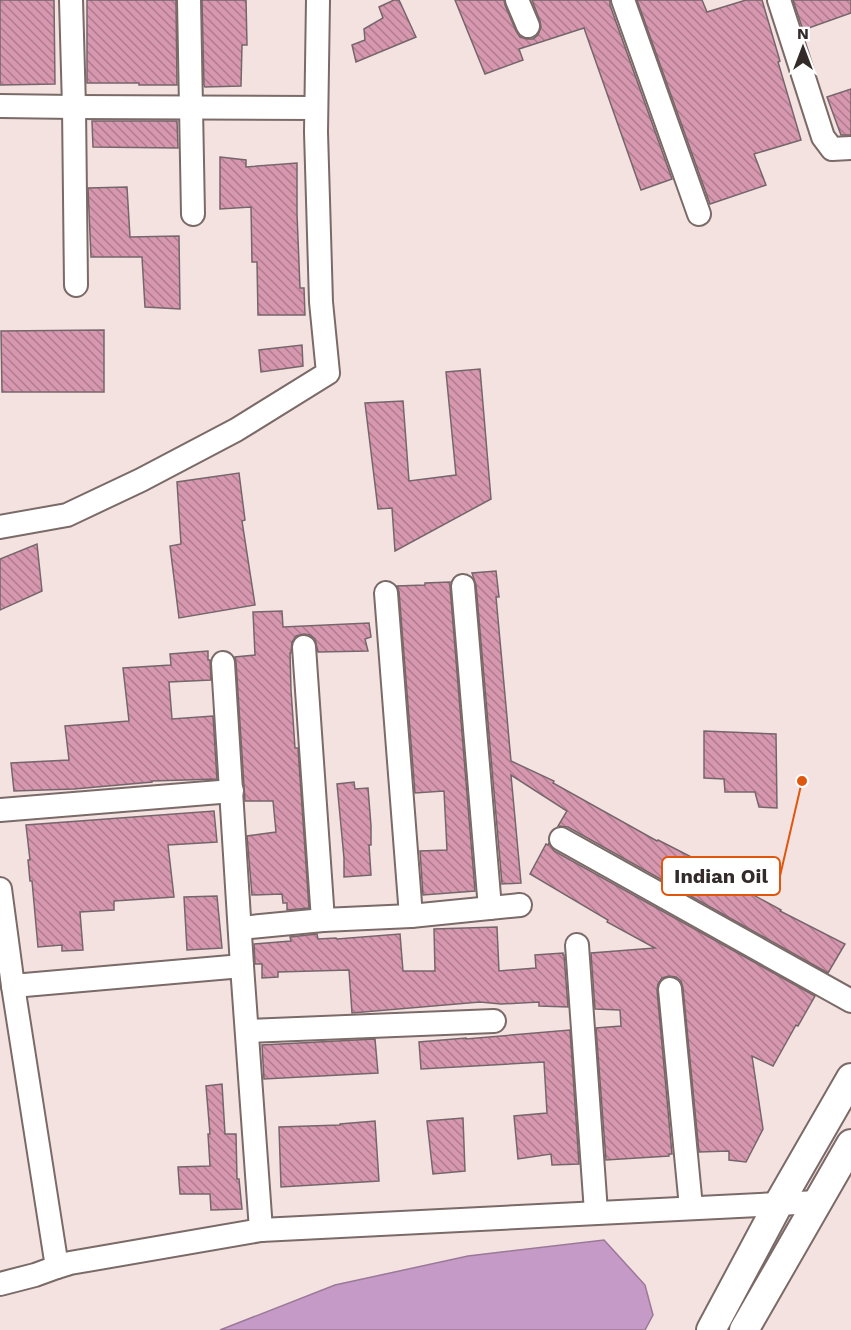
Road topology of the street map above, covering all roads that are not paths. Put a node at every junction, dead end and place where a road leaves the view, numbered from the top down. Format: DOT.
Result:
graph roads {
  1 [pos="71,0"];
  2 [pos="189,0"];
  3 [pos="318,0"];
  4 [pos="517,0"];
  5 [pos="623,0"];
  6 [pos="779,0"];
  7 [pos="528,26"];
  8 [pos="0,106"];
  9 [pos="74,107"];
  10 [pos="190,108"];
  11 [pos="316,108"];
  12 [pos="851,148"];
  13 [pos="193,214"];
  14 [pos="699,214"];
  15 [pos="76,285"];
  16 [pos="0,527"];
  17 [pos="463,586"];
  18 [pos="386,592"];
  19 [pos="304,647"];
  20 [pos="223,663"];
  21 [pos="232,790"];
  22 [pos="0,810"];
  23 [pos="561,838"];
  24 [pos="0,889"];
  25 [pos="520,904"];
  26 [pos="490,908"];
  27 [pos="411,916"];
  28 [pos="323,920"];
  29 [pos="240,928"];
  30 [pos="577,945"];
  31 [pos="242,966"];
  32 [pos="13,986"];
  33 [pos="670,989"];
  34 [pos="851,1001"];
  35 [pos="494,1021"];
  36 [pos="247,1031"];
  37 [pos="851,1078"];
  38 [pos="851,1144"];
  39 [pos="818,1202"];
  40 [pos="779,1203"];
  41 [pos="691,1207"];
  42 [pos="596,1212"];
  43 [pos="261,1230"];
  44 [pos="57,1267"];
  45 [pos="0,1284"];
  46 [pos="711,1330"];
  47 [pos="744,1330"];
  1 -- 9 [label="street"];
  2 -- 10 [label="street"];
  3 -- 11 [label="street"];
  4 -- 7 [label="street"];
  5 -- 14 [label="street"];
  6 -- 12 [label="street"];
  8 -- 9 [label="street"];
  9 -- 10 [label="street"];
  9 -- 15 [label="street"];
  10 -- 11 [label="street"];
  10 -- 13 [label="street"];
  11 -- 16 [label="street"];
  17 -- 26 [label="street"];
  18 -- 27 [label="street"];
  19 -- 28 [label="street"];
  20 -- 21 [label="street"];
  21 -- 22 [label="street"];
  21 -- 29 [label="street"];
  23 -- 34 [label="street"];
  24 -- 32 [label="street"];
  25 -- 26 [label="street"];
  26 -- 27 [label="street"];
  27 -- 28 [label="street"];
  28 -- 29 [label="street"];
  29 -- 31 [label="street"];
  30 -- 42 [label="street"];
  31 -- 32 [label="street"];
  31 -- 36 [label="street"];
  32 -- 44 [label="street"];
  33 -- 41 [label="street"];
  35 -- 36 [label="street"];
  36 -- 43 [label="street"];
  37 -- 40 [label="main road"];
  38 -- 39 [label="main road"];
  39 -- 40 [label="street"];
  39 -- 47 [label="main road"];
  40 -- 41 [label="street"];
  40 -- 46 [label="main road"];
  41 -- 42 [label="street"];
  42 -- 43 [label="street"];
  43 -- 44 [label="street"];
  44 -- 45 [label="street"];
}
